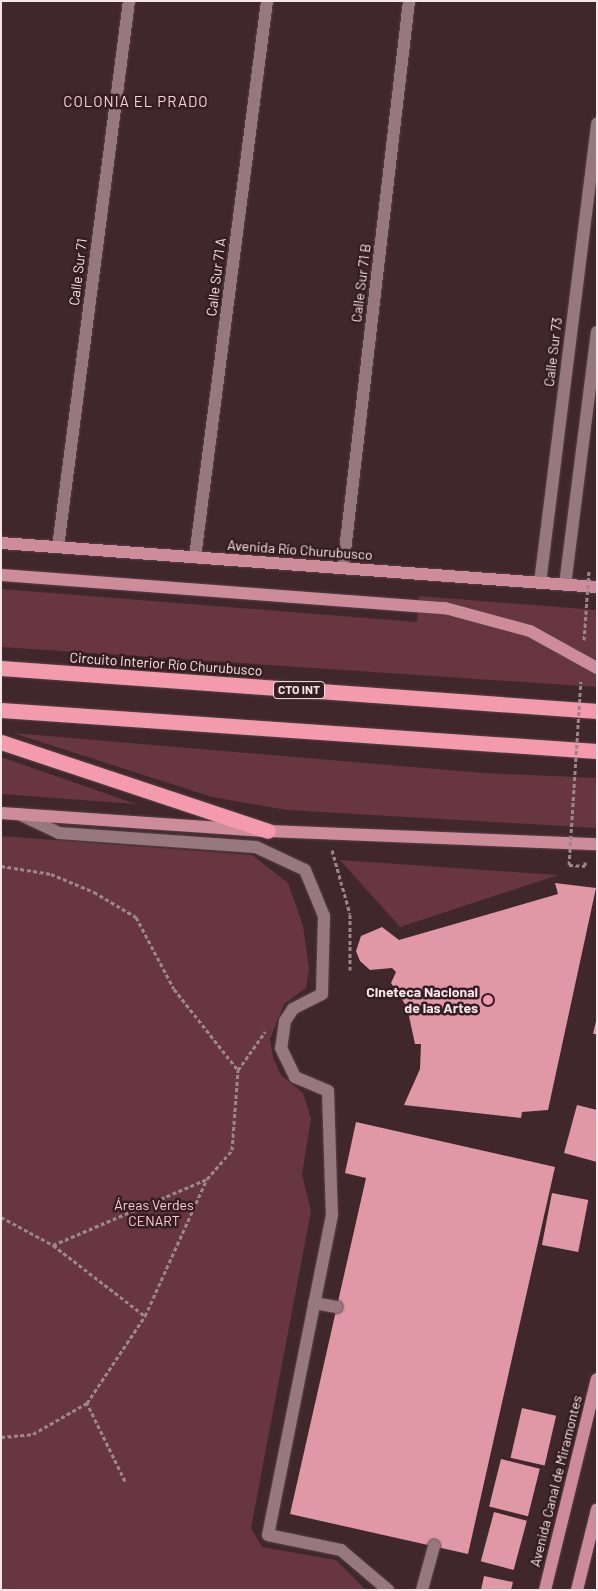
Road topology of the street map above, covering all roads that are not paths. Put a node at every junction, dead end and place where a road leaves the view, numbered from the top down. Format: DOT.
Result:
graph roads {
  1 [pos="129,1"];
  2 [pos="267,1"];
  3 [pos="409,1"];
  4 [pos="597,124"];
  5 [pos="597,332"];
  6 [pos="1,543"];
  7 [pos="58,547"];
  8 [pos="195,557"];
  9 [pos="343,568"];
  10 [pos="1,575"];
  11 [pos="540,583"];
  12 [pos="565,585"];
  13 [pos="597,587"];
  14 [pos="1,668"];
  15 [pos="597,668"];
  16 [pos="1,710"];
  17 [pos="597,711"];
  18 [pos="1,742"];
  19 [pos="597,751"];
  20 [pos="1,813"];
  21 [pos="19,814"];
  22 [pos="268,831"];
  23 [pos="597,844"];
  24 [pos="314,1303"];
  25 [pos="337,1307"];
  26 [pos="597,1379"];
  27 [pos="597,1509"];
  28 [pos="434,1546"];
  29 [pos="388,1590"];
  30 [pos="422,1590"];
  31 [pos="545,1590"];
  32 [pos="577,1590"];
  1 -- 7 [label="street, Calle Sur 71"];
  2 -- 8 [label="street, Calle Sur 71 A"];
  3 -- 9 [label="street, Calle Sur 71 B"];
  4 -- 11 [label="street, Calle Sur 73"];
  5 -- 12 [label="street"];
  6 -- 7 [label="main road, Avenida Río Churubusco"];
  7 -- 8 [label="main road, Avenida Río Churubusco"];
  8 -- 9 [label="main road, Avenida Río Churubusco"];
  9 -- 11 [label="main road, Avenida Río Churubusco"];
  10 -- 15 [label="main road, bridge"];
  11 -- 12 [label="main road, Avenida Río Churubusco"];
  12 -- 13 [label="main road, Avenida Río Churubusco"];
  14 -- 17 [label="highway, Circuito Interior Río Churubusco / CTO INT"];
  16 -- 19 [label="highway"];
  18 -- 22 [label="highway"];
  20 -- 21 [label="main road"];
  21 -- 22 [label="main road"];
  21 -- 24 [label="street"];
  22 -- 23 [label="main road"];
  24 -- 25 [label="street"];
  24 -- 29 [label="street"];
  26 -- 31 [label="main road, Avenida Canal de Miramontes"];
  27 -- 32 [label="main road"];
  28 -- 30 [label="street"];
}
